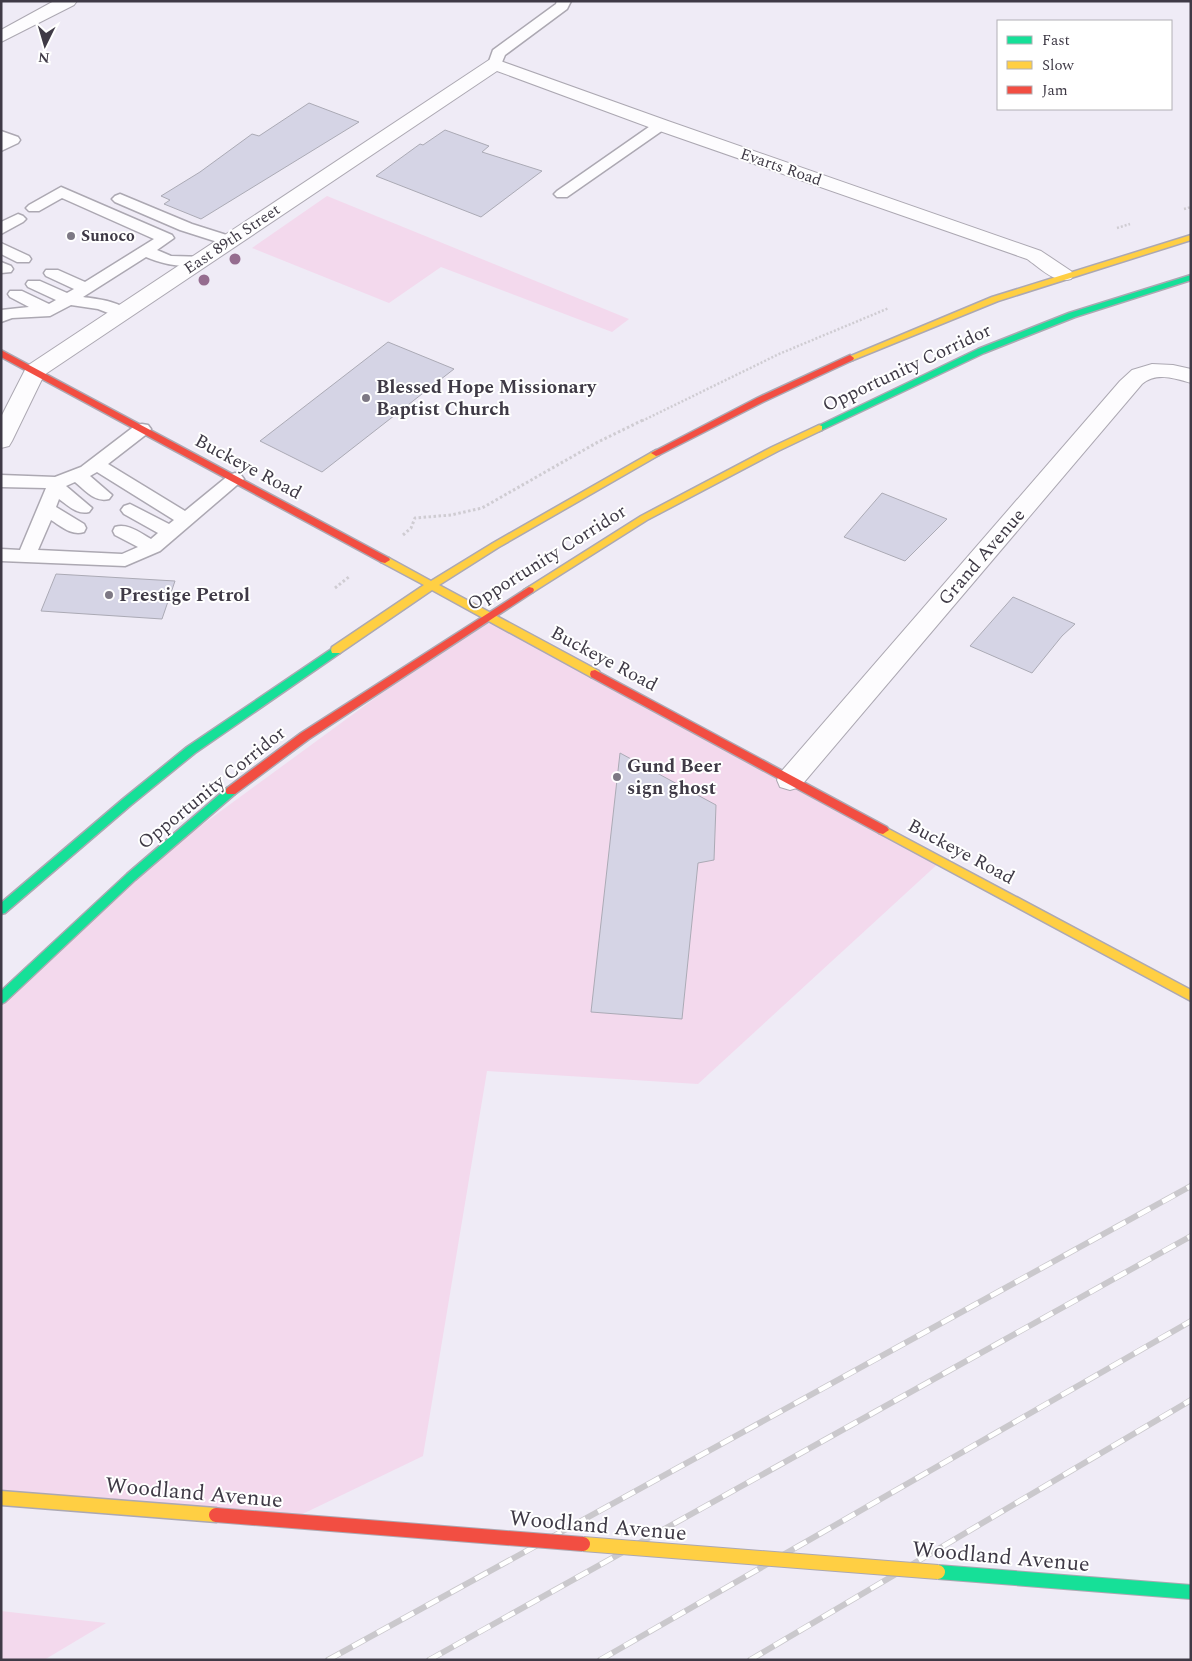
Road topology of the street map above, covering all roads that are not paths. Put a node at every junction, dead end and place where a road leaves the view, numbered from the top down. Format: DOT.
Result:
graph roads {
  1 [pos="68,1"];
  2 [pos="564,1"];
  3 [pos="1,37"];
  4 [pos="495,64"];
  5 [pos="661,125"];
  6 [pos="1,135"];
  7 [pos="1,148"];
  8 [pos="562,194"];
  9 [pos="120,199"];
  10 [pos="34,208"];
  11 [pos="18,218"];
  12 [pos="1,229"];
  13 [pos="1191,236"];
  14 [pos="230,241"];
  15 [pos="1,248"];
  16 [pos="145,251"];
  17 [pos="23,259"];
  18 [pos="201,260"];
  19 [pos="52,273"];
  20 [pos="1064,275"];
  21 [pos="1191,277"];
  22 [pos="34,284"];
  23 [pos="86,289"];
  24 [pos="16,294"];
  25 [pos="68,300"];
  26 [pos="50,311"];
  27 [pos="121,314"];
  28 [pos="1,317"];
  29 [pos="1,353"];
  30 [pos="34,371"];
  31 [pos="1191,376"];
  32 [pos="142,429"];
  33 [pos="1,441"];
  34 [pos="96,464"];
  35 [pos="77,475"];
  36 [pos="235,479"];
  37 [pos="1,481"];
  38 [pos="56,485"];
  39 [pos="103,495"];
  40 [pos="83,508"];
  41 [pos="46,509"];
  42 [pos="130,510"];
  43 [pos="186,519"];
  44 [pos="76,528"];
  45 [pos="122,531"];
  46 [pos="170,532"];
  47 [pos="102,544"];
  48 [pos="153,547"];
  49 [pos="1,555"];
  50 [pos="26,557"];
  51 [pos="125,560"];
  52 [pos="431,586"];
  53 [pos="487,616"];
  54 [pos="790,780"];
  55 [pos="1,910"];
  56 [pos="1187,989"];
  57 [pos="1,998"];
  58 [pos="1,1498"];
  59 [pos="1191,1592"];
  1 -- 3 [label="street"];
  2 -- 4 [label="lane"];
  4 -- 5 [label="street, Evarts Road"];
  4 -- 14 [label="street, East 89th Street"];
  5 -- 8 [label="lane"];
  5 -- 20 [label="street, Evarts Road"];
  6 -- 7 [label="lane"];
  9 -- 14 [label="lane"];
  10 -- 16 [label="lane"];
  11 -- 12 [label="lane"];
  13 -- 20 [label="main road, Opportunity Corridor"];
  14 -- 18 [label="street, East 89th Street"];
  15 -- 17 [label="lane"];
  16 -- 18 [label="lane"];
  16 -- 23 [label="lane"];
  18 -- 27 [label="street, East 89th Street"];
  19 -- 23 [label="lane"];
  20 -- 52 [label="main road, Opportunity Corridor"];
  21 -- 53 [label="main road, Opportunity Corridor"];
  22 -- 25 [label="lane"];
  23 -- 25 [label="lane"];
  24 -- 26 [label="lane"];
  25 -- 26 [label="lane"];
  25 -- 27 [label="lane"];
  26 -- 28 [label="lane"];
  27 -- 30 [label="street, East 89th Street"];
  29 -- 30 [label="main road, Buckeye Road"];
  30 -- 32 [label="main road, Buckeye Road"];
  30 -- 33 [label="street"];
  31 -- 54 [label="street, Grand Avenue"];
  32 -- 34 [label="lane"];
  32 -- 36 [label="main road, Buckeye Road"];
  34 -- 35 [label="lane"];
  34 -- 43 [label="lane"];
  35 -- 38 [label="lane"];
  35 -- 39 [label="lane"];
  36 -- 43 [label="lane"];
  36 -- 52 [label="main road, Buckeye Road"];
  37 -- 38 [label="lane"];
  38 -- 40 [label="lane"];
  38 -- 41 [label="lane"];
  41 -- 44 [label="lane"];
  41 -- 50 [label="lane"];
  42 -- 46 [label="lane"];
  43 -- 46 [label="lane"];
  45 -- 48 [label="lane"];
  46 -- 48 [label="lane"];
  47 -- 51 [label="lane"];
  48 -- 51 [label="lane"];
  49 -- 50 [label="lane"];
  50 -- 51 [label="lane"];
  52 -- 53 [label="main road, Buckeye Road"];
  52 -- 55 [label="main road, Opportunity Corridor"];
  53 -- 54 [label="main road, Buckeye Road"];
  53 -- 57 [label="main road, Opportunity Corridor"];
  54 -- 56 [label="main road, Buckeye Road"];
  58 -- 59 [label="main road, Woodland Avenue, bridge"];
}
